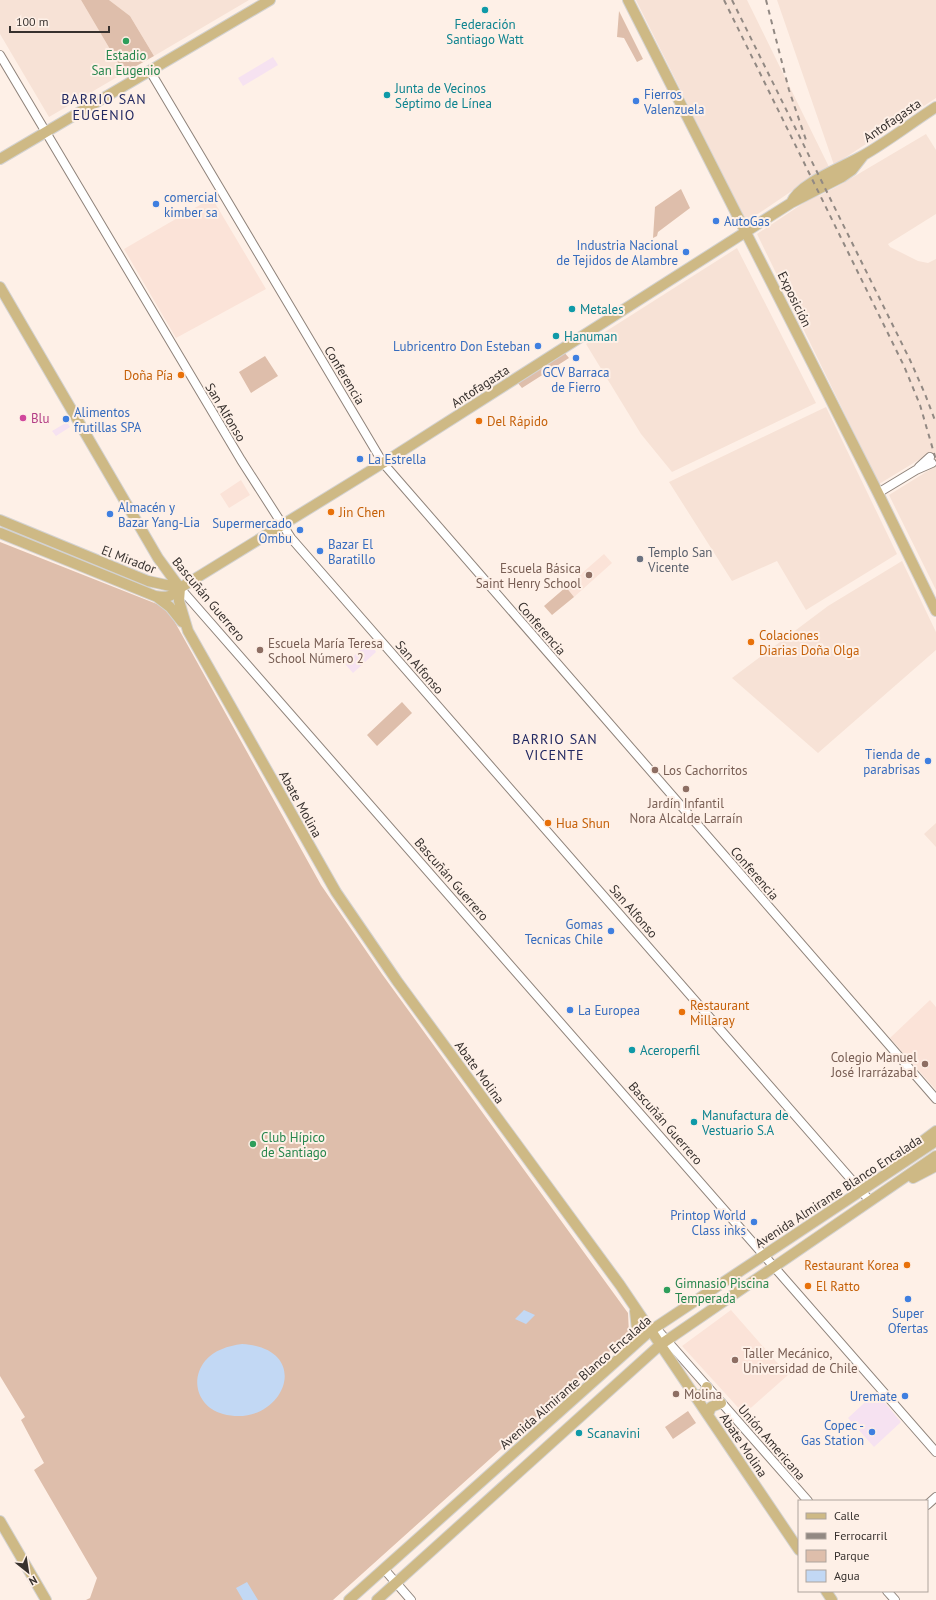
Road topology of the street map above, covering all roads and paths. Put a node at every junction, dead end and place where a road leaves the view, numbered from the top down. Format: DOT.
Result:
graph roads {
  1 [pos="270,0"];
  2 [pos="628,0"];
  3 [pos="0,55"];
  4 [pos="150,71"];
  5 [pos="935,111"];
  6 [pos="46,132"];
  7 [pos="0,159"];
  8 [pos="746,232"];
  9 [pos="0,287"];
  10 [pos="931,460"];
  11 [pos="383,463"];
  12 [pos="878,493"];
  13 [pos="0,520"];
  14 [pos="283,526"];
  15 [pos="0,533"];
  16 [pos="180,588"];
  17 [pos="155,596"];
  18 [pos="936,611"];
  19 [pos="188,631"];
  20 [pos="936,1099"];
  21 [pos="936,1131"];
  22 [pos="936,1141"];
  23 [pos="936,1156"];
  24 [pos="936,1166"];
  25 [pos="884,1174"];
  26 [pos="894,1185"];
  27 [pos="860,1190"];
  28 [pos="870,1201"];
  29 [pos="764,1255"];
  30 [pos="774,1266"];
  31 [pos="635,1309"];
  32 [pos="653,1329"];
  33 [pos="663,1342"];
  34 [pos="633,1346"];
  35 [pos="707,1387"];
  36 [pos="695,1396"];
  37 [pos="721,1403"];
  38 [pos="708,1415"];
  39 [pos="517,1449"];
  40 [pos="936,1452"];
  41 [pos="529,1462"];
  42 [pos="936,1497"];
  43 [pos="807,1500"];
  44 [pos="928,1504"];
  45 [pos="0,1521"];
  46 [pos="798,1549"];
  47 [pos="384,1569"];
  48 [pos="396,1583"];
  49 [pos="888,1592"];
  50 [pos="46,1600"];
  51 [pos="349,1600"];
  52 [pos="377,1600"];
  53 [pos="411,1600"];
  54 [pos="895,1600"];
  1 -- 4 [label="main road"];
  2 -- 8 [label="main road, Exposición"];
  3 -- 6 [label="street, San Alfonso"];
  4 -- 6 [label="main road"];
  4 -- 11 [label="street, Conferencia"];
  5 -- 8 [label="main road, Antofagasta"];
  6 -- 7 [label="main road"];
  6 -- 14 [label="street, San Alfonso"];
  8 -- 11 [label="main road, Antofagasta"];
  8 -- 12 [label="main road, Exposición"];
  9 -- 16 [label="main road, Bascuñán Guerrero"];
  10 -- 12 [label="street"];
  11 -- 14 [label="main road, Antofagasta"];
  11 -- 20 [label="street, Conferencia"];
  12 -- 18 [label="main road, Exposición"];
  13 -- 16 [label="main road, El Mirador"];
  14 -- 16 [label="main road, Antofagasta"];
  14 -- 27 [label="street, San Alfonso"];
  15 -- 17 [label="main road, El Mirador"];
  16 -- 17 [label="main road, El Mirador"];
  16 -- 19 [label="main road, Abate Molina"];
  16 -- 29 [label="street, Bascuñán Guerrero"];
  17 -- 19 [label="main road"];
  19 -- 31 [label="main road, Abate Molina"];
  21 -- 25 [label="main road"];
  22 -- 25 [label="main road, Avenida Almirante Blanco Encalada"];
  23 -- 26 [label="main road, Avenida Almirante Blanco Encalada"];
  24 -- 26 [label="main road"];
  25 -- 27 [label="main road, Avenida Almirante Blanco Encalada"];
  26 -- 28 [label="main road, Avenida Almirante Blanco Encalada"];
  27 -- 28 [label="street, San Alfonso"];
  27 -- 29 [label="main road, Avenida Almirante Blanco Encalada"];
  28 -- 30 [label="main road, Avenida Almirante Blanco Encalada"];
  29 -- 30 [label="street, Bascuñán Guerrero"];
  29 -- 32 [label="main road, Avenida Almirante Blanco Encalada"];
  30 -- 33 [label="main road, Avenida Almirante Blanco Encalada"];
  30 -- 40 [label="street, Bascuñán Guerrero"];
  31 -- 32 [label="main road, Abate Molina"];
  31 -- 34 [label="main road"];
  32 -- 33 [label="main road, Abate Molina"];
  32 -- 34 [label="main road, Avenida Almirante Blanco Encalada"];
  33 -- 35 [label="street, Unión Americana"];
  33 -- 36 [label="main road, Abate Molina"];
  33 -- 41 [label="main road, Avenida Almirante Blanco Encalada"];
  34 -- 39 [label="main road, Avenida Almirante Blanco Encalada"];
  35 -- 36 [label="main road"];
  35 -- 37 [label="street, Unión Americana"];
  36 -- 38 [label="main road, Abate Molina"];
  37 -- 38 [label="main road"];
  37 -- 43 [label="street, Unión Americana"];
  38 -- 46 [label="main road, Abate Molina"];
  39 -- 41 [label="main road"];
  39 -- 47 [label="main road, Avenida Almirante Blanco Encalada"];
  41 -- 48 [label="main road, Avenida Almirante Blanco Encalada"];
  42 -- 44 [label="street"];
  45 -- 50 [label="main road"];
  47 -- 48 [label="street"];
  47 -- 51 [label="main road, Avenida Almirante Blanco Encalada"];
  48 -- 52 [label="main road, Avenida Almirante Blanco Encalada"];
  48 -- 53 [label="street"];
  49 -- 54 [label="street"];
}
